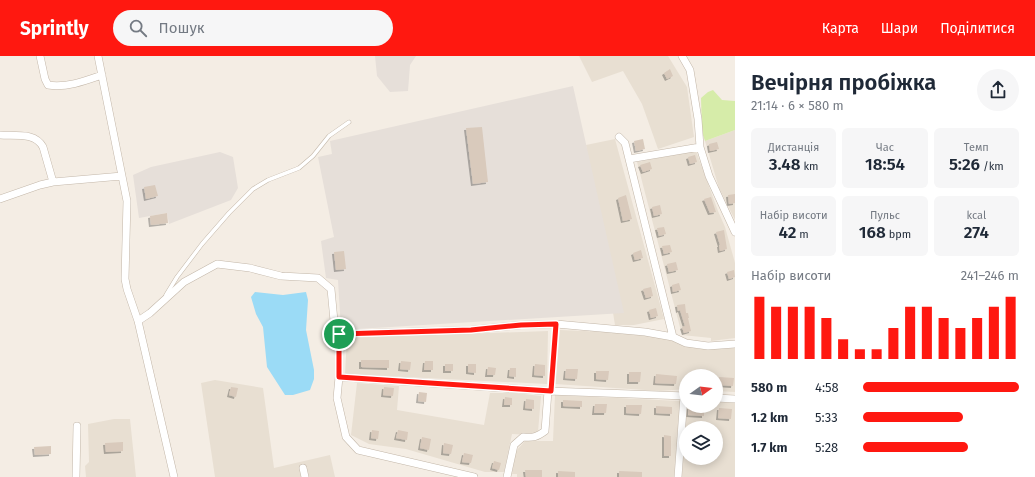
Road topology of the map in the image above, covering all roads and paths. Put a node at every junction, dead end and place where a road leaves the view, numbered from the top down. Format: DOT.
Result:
graph roads {
  1 [pos="40,56"];
  2 [pos="98,56"];
  3 [pos="682,56"];
  4 [pos="102,75"];
  5 [pos="349,122"];
  6 [pos="0,135"];
  7 [pos="619,137"];
  8 [pos="700,147"];
  9 [pos="629,159"];
  10 [pos="122,176"];
  11 [pos="53,182"];
  12 [pos="0,199"];
  13 [pos="735,232"];
  14 [pos="163,301"];
  15 [pos="138,321"];
  16 [pos="556,324"];
  17 [pos="339,334"];
  18 [pos="673,337"];
  19 [pos="735,344"];
  20 [pos="339,377"];
  21 [pos="550,391"];
  22 [pos="679,396"];
  23 [pos="723,398"];
  24 [pos="735,399"];
  25 [pos="684,413"];
  26 [pos="77,426"];
  27 [pos="303,468"];
  28 [pos="76,477"];
  29 [pos="174,477"];
  30 [pos="305,477"];
  31 [pos="474,477"];
  32 [pos="507,477"];
  33 [pos="678,477"];
  1 -- 4 [label="street"];
  2 -- 4 [label="street"];
  3 -- 8 [label="street"];
  4 -- 10 [label="street"];
  5 -- 14 [label="lane"];
  6 -- 11 [label="street"];
  7 -- 9 [label="street"];
  8 -- 9 [label="street"];
  8 -- 13 [label="street"];
  9 -- 18 [label="street"];
  10 -- 11 [label="street"];
  10 -- 15 [label="street"];
  11 -- 12 [label="street"];
  14 -- 15 [label="street"];
  14 -- 17 [label="street"];
  15 -- 29 [label="street"];
  16 -- 17 [label="street"];
  16 -- 18 [label="street"];
  16 -- 21 [label="lane"];
  17 -- 20 [label="street"];
  18 -- 19 [label="street"];
  20 -- 21 [label="street"];
  20 -- 31 [label="street"];
  21 -- 22 [label="street"];
  21 -- 32 [label="street"];
  23 -- 24 [label="street"];
  25 -- 33 [label="street"];
  26 -- 28 [label="street"];
  27 -- 30 [label="street"];
}
